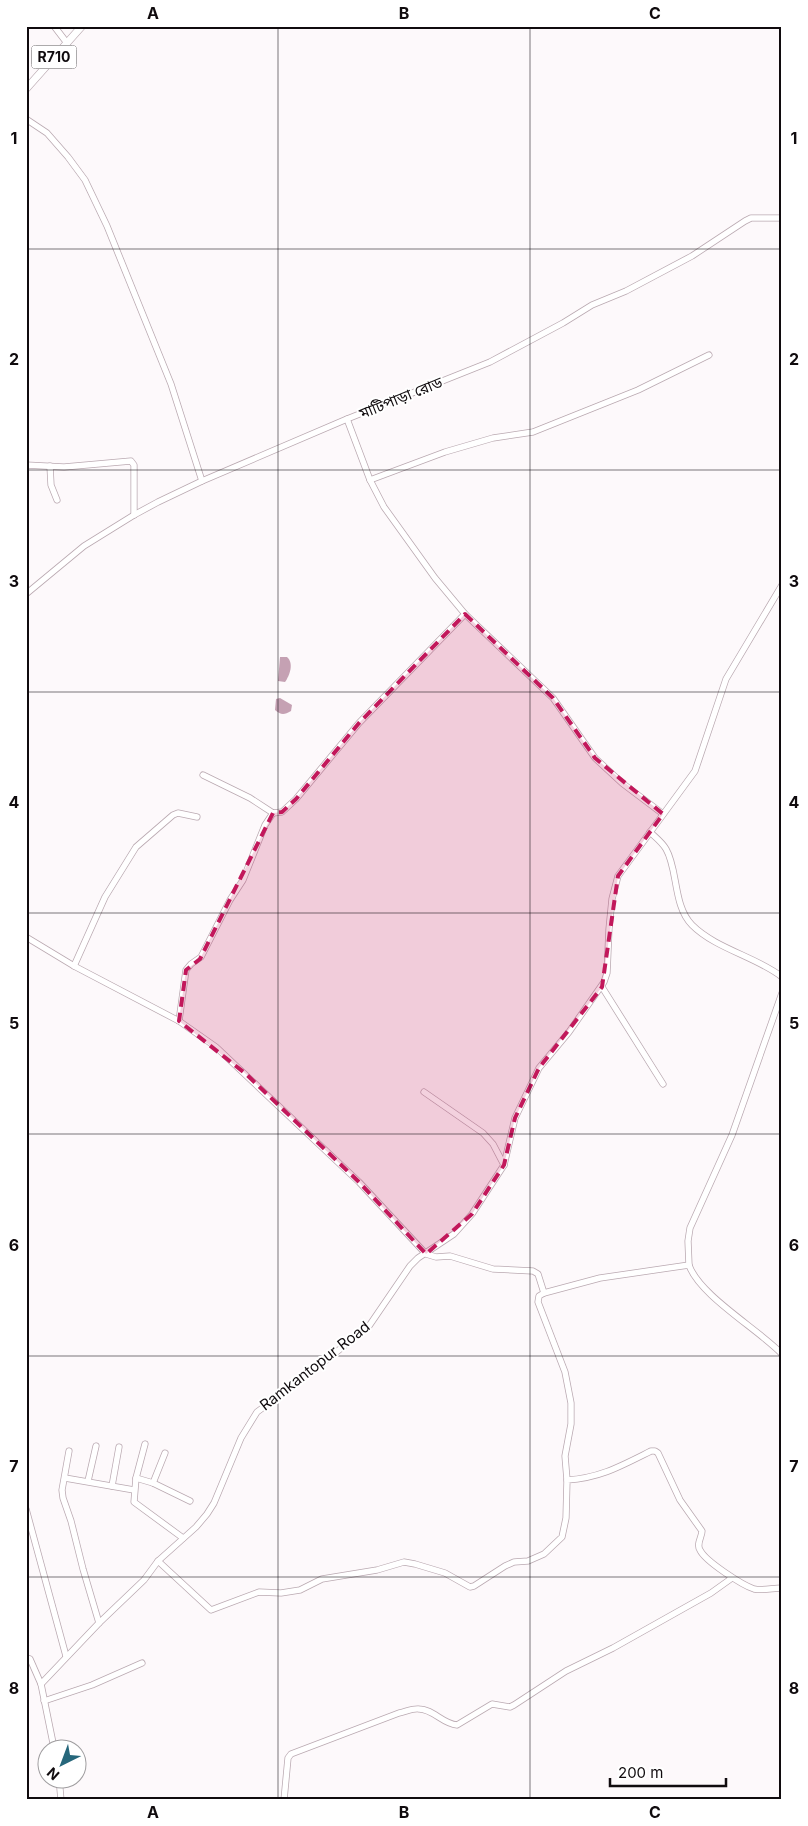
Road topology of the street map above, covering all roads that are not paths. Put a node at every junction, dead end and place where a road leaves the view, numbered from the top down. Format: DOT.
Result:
graph roads {
  1 [pos="54,26"];
  2 [pos="82,26"];
  3 [pos="67,43"];
  4 [pos="26,88"];
  5 [pos="26,119"];
  6 [pos="782,218"];
  7 [pos="709,355"];
  8 [pos="347,419"];
  9 [pos="26,465"];
  10 [pos="50,466"];
  11 [pos="370,480"];
  12 [pos="202,481"];
  13 [pos="57,500"];
  14 [pos="134,515"];
  15 [pos="782,585"];
  16 [pos="26,594"];
  17 [pos="465,614"];
  18 [pos="202,775"];
  19 [pos="273,813"];
  20 [pos="663,814"];
  21 [pos="197,817"];
  22 [pos="650,832"];
  23 [pos="26,937"];
  24 [pos="74,966"];
  25 [pos="782,977"];
  26 [pos="602,986"];
  27 [pos="782,993"];
  28 [pos="180,1021"];
  29 [pos="663,1084"];
  30 [pos="424,1092"];
  31 [pos="504,1165"];
  32 [pos="426,1254"];
  33 [pos="689,1265"];
  34 [pos="544,1293"];
  35 [pos="782,1354"];
  36 [pos="146,1444"];
  37 [pos="96,1446"];
  38 [pos="119,1447"];
  39 [pos="69,1451"];
  40 [pos="165,1453"];
  41 [pos="64,1478"];
  42 [pos="136,1478"];
  43 [pos="566,1480"];
  44 [pos="88,1481"];
  45 [pos="153,1483"];
  46 [pos="112,1486"];
  47 [pos="134,1490"];
  48 [pos="190,1501"];
  49 [pos="26,1509"];
  50 [pos="183,1538"];
  51 [pos="158,1561"];
  52 [pos="732,1578"];
  53 [pos="782,1588"];
  54 [pos="98,1623"];
  55 [pos="66,1656"];
  56 [pos="26,1658"];
  57 [pos="142,1663"];
  58 [pos="41,1684"];
  59 [pos="44,1701"];
  60 [pos="52,1738"];
  61 [pos="284,1800"];
  1 -- 3 [label="street"];
  2 -- 3 [label="main road, R710"];
  3 -- 4 [label="main road, R710"];
  5 -- 12 [label="street"];
  6 -- 8 [label="street, মাটিপাড়া রোড"];
  7 -- 11 [label="street"];
  8 -- 11 [label="street"];
  8 -- 12 [label="street, মাটিপাড়া রোড"];
  9 -- 10 [label="street"];
  10 -- 13 [label="street"];
  10 -- 14 [label="street"];
  11 -- 17 [label="street"];
  12 -- 14 [label="street, মাটিপাড়া রোড"];
  14 -- 16 [label="street, মাটিপাড়া রোড"];
  15 -- 20 [label="street, Ramkantopur Road"];
  17 -- 19 [label="street"];
  17 -- 20 [label="street"];
  18 -- 19 [label="street"];
  19 -- 28 [label="street"];
  20 -- 22 [label="street, Ramkantopur Road"];
  21 -- 24 [label="street"];
  22 -- 25 [label="street"];
  22 -- 26 [label="street, Ramkantopur Road"];
  23 -- 24 [label="street"];
  24 -- 28 [label="street"];
  26 -- 29 [label="street"];
  26 -- 31 [label="street, Ramkantopur Road"];
  27 -- 33 [label="street"];
  28 -- 32 [label="street"];
  30 -- 31 [label="street"];
  31 -- 32 [label="street, Ramkantopur Road"];
  32 -- 34 [label="street"];
  32 -- 50 [label="street, Ramkantopur Road"];
  33 -- 34 [label="street"];
  33 -- 35 [label="street"];
  34 -- 43 [label="street"];
  36 -- 42 [label="street"];
  37 -- 44 [label="street"];
  38 -- 46 [label="street"];
  39 -- 41 [label="street"];
  40 -- 45 [label="street"];
  41 -- 44 [label="street"];
  41 -- 54 [label="street"];
  42 -- 45 [label="street"];
  42 -- 47 [label="street"];
  43 -- 51 [label="street"];
  43 -- 52 [label="street"];
  44 -- 46 [label="street"];
  45 -- 48 [label="street"];
  46 -- 47 [label="street"];
  47 -- 50 [label="street"];
  49 -- 55 [label="street"];
  50 -- 51 [label="street, Ramkantopur Road"];
  51 -- 54 [label="street, Ramkantopur Road"];
  52 -- 53 [label="street"];
  52 -- 61 [label="street"];
  54 -- 55 [label="street, Ramkantopur Road"];
  55 -- 58 [label="street, Ramkantopur Road"];
  56 -- 58 [label="street"];
  57 -- 59 [label="street"];
  58 -- 59 [label="street"];
  59 -- 60 [label="street"];
}
